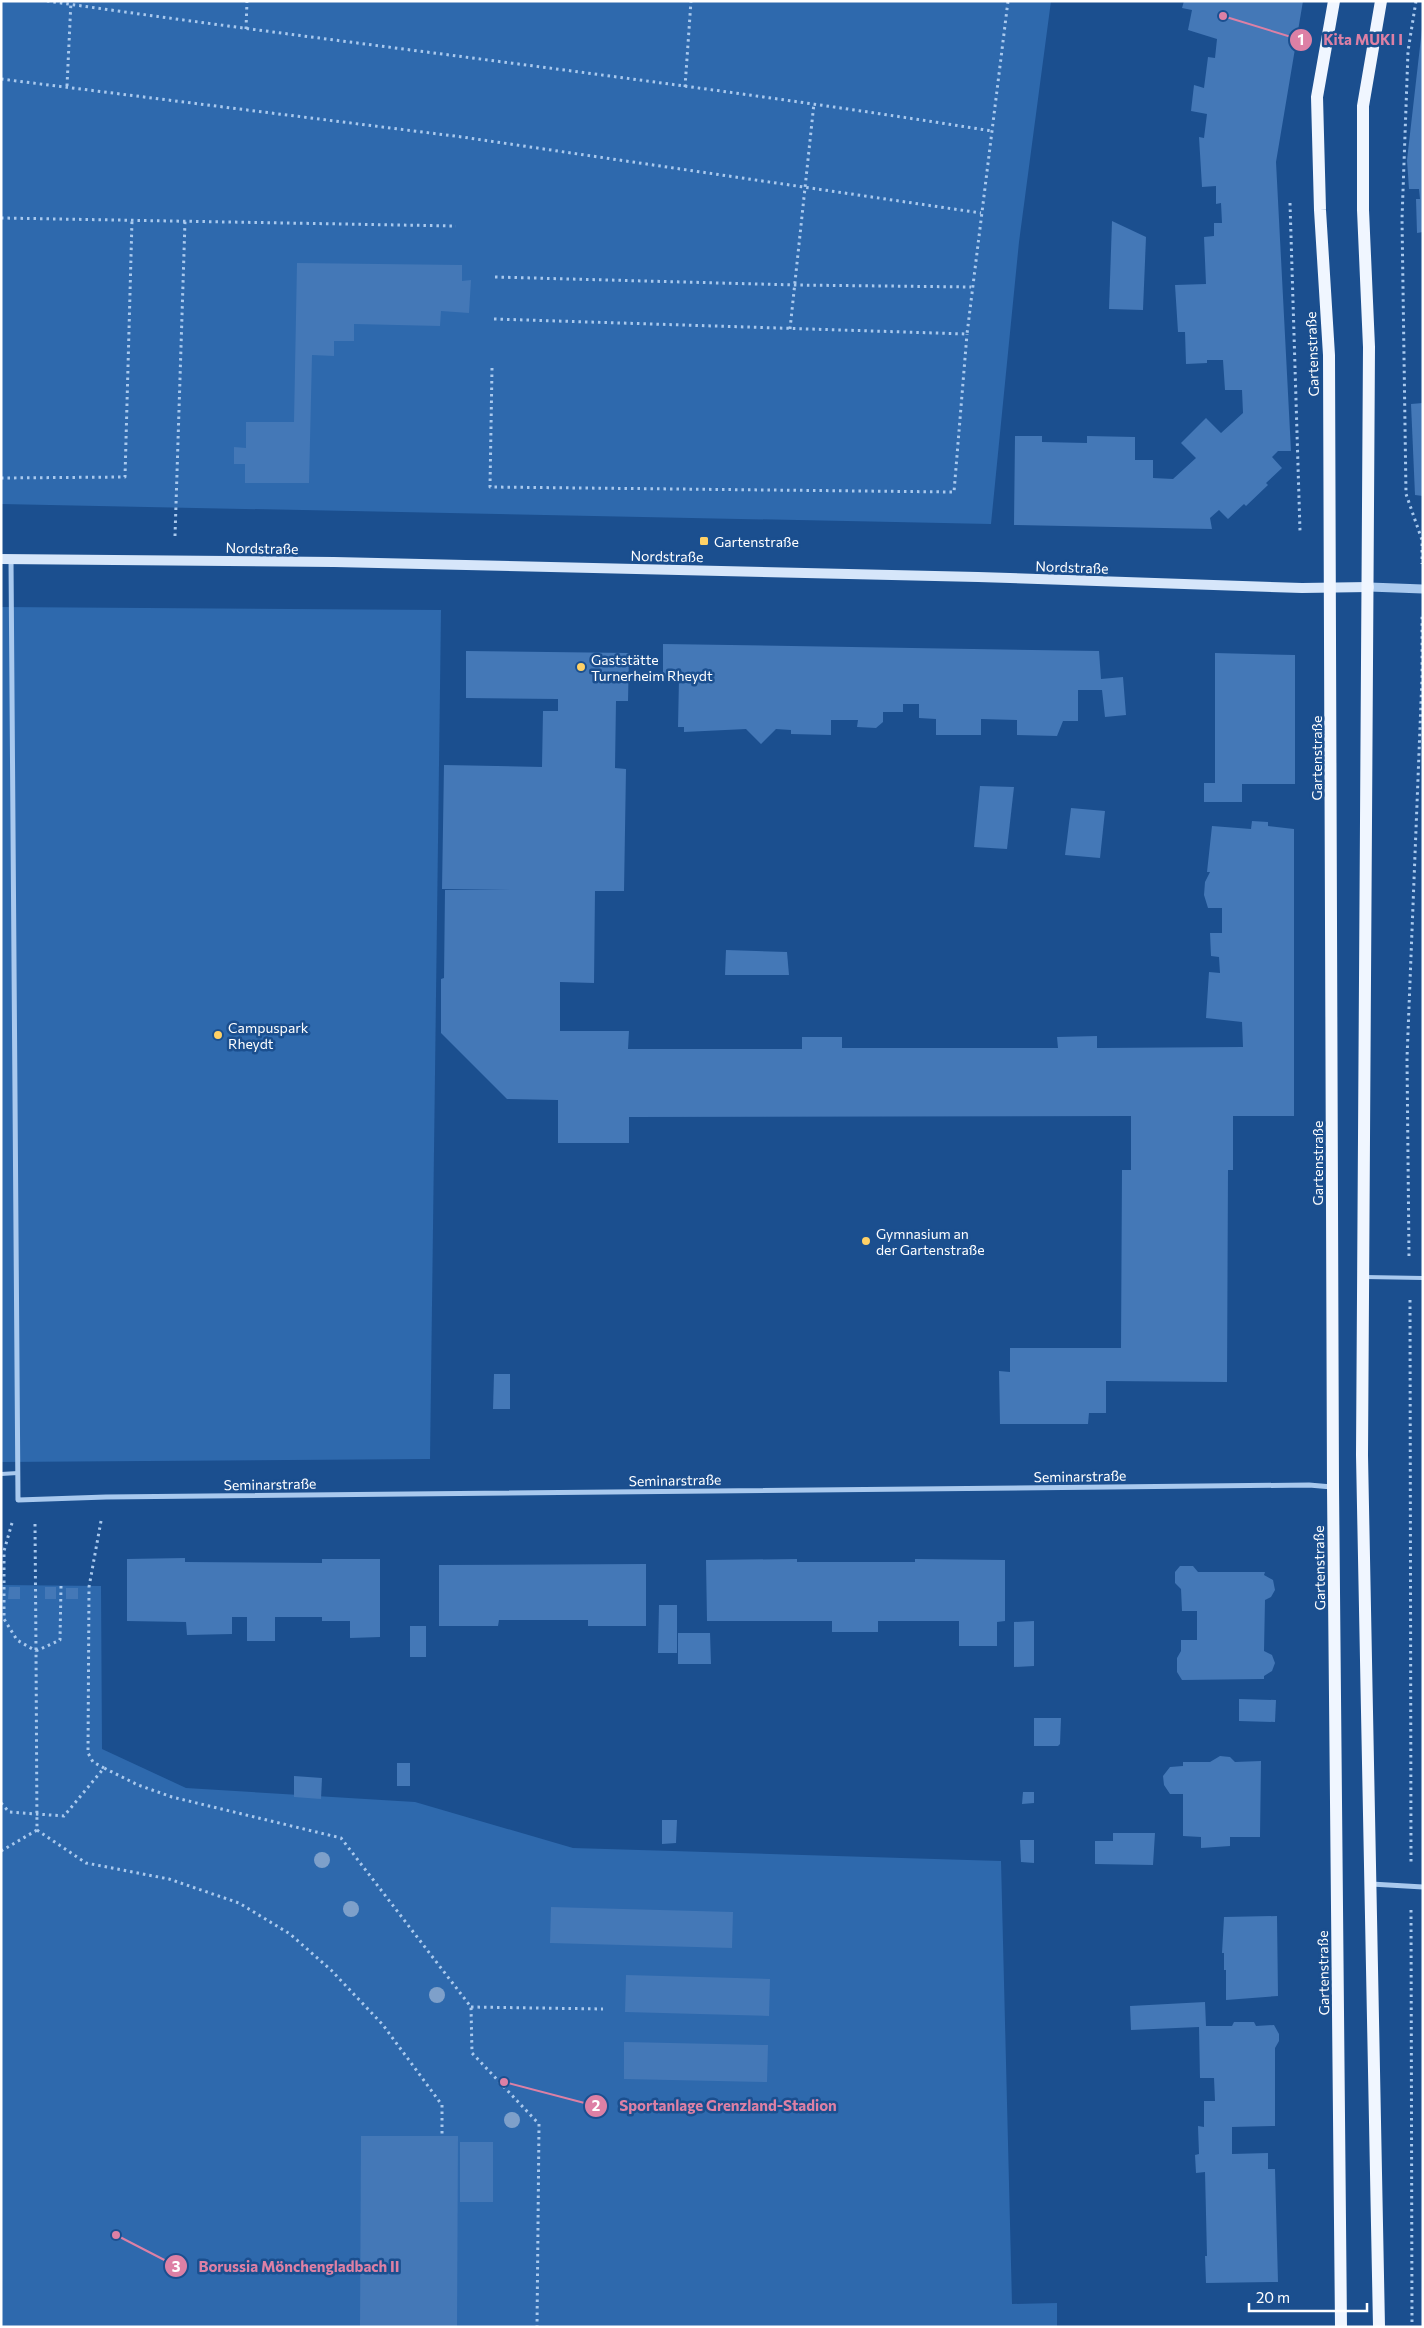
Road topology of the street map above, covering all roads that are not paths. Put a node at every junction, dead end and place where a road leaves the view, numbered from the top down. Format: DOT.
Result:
graph roads {
  1 [pos="1334,1"];
  2 [pos="1381,1"];
  3 [pos="6,559"];
  4 [pos="1369,587"];
  5 [pos="1331,588"];
  6 [pos="1422,589"];
  7 [pos="1363,1277"];
  8 [pos="1423,1278"];
  9 [pos="18,1473"];
  10 [pos="1,1474"];
  11 [pos="1333,1487"];
  12 [pos="1371,1884"];
  13 [pos="1423,1887"];
  14 [pos="1341,2327"];
  15 [pos="1379,2327"];
  1 -- 5 [label="main road, Gartenstraße"];
  2 -- 4 [label="main road"];
  3 -- 5 [label="main road, Nordstraße"];
  3 -- 9 [label="street"];
  4 -- 5 [label="main road, Nordstraße"];
  4 -- 6 [label="street, Nordstraße"];
  4 -- 7 [label="main road"];
  5 -- 11 [label="main road, Gartenstraße"];
  7 -- 8 [label="lane"];
  7 -- 12 [label="main road"];
  9 -- 10 [label="lane"];
  9 -- 11 [label="street, Seminarstraße"];
  11 -- 14 [label="main road, Gartenstraße"];
  12 -- 13 [label="street"];
  12 -- 15 [label="main road"];
}
